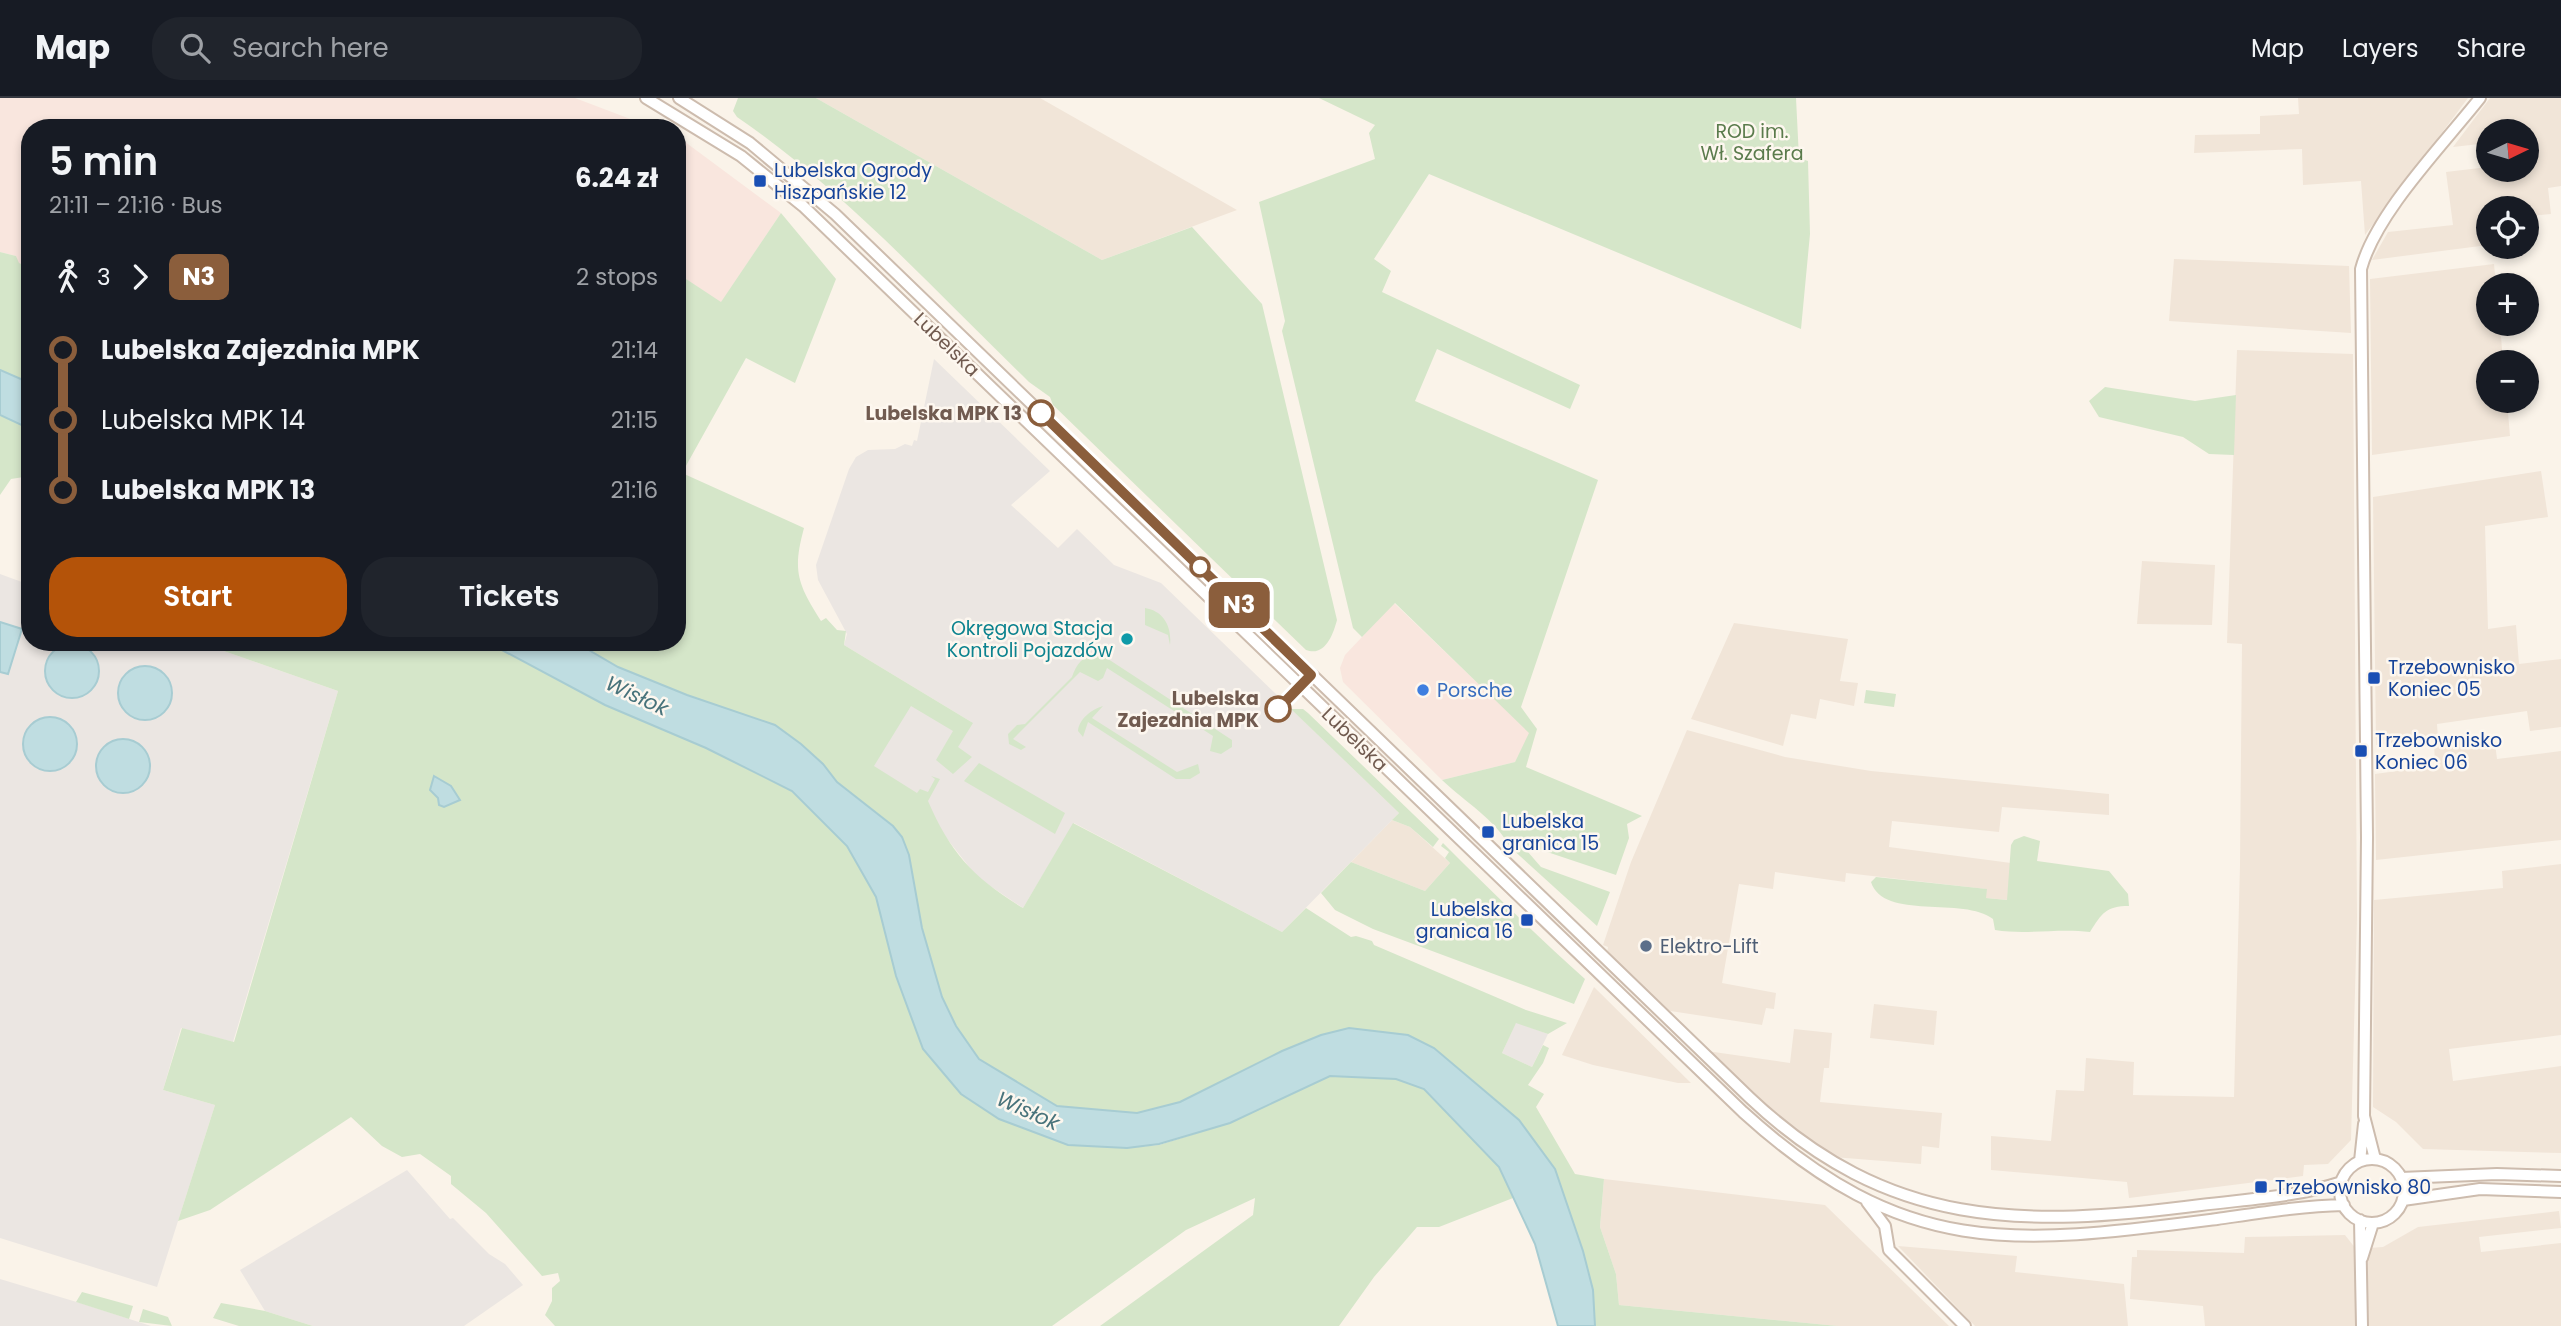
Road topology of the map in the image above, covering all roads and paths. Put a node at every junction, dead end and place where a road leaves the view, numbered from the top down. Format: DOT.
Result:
graph roads {
  1 [pos="646,98"];
  2 [pos="679,98"];
  3 [pos="2480,98"];
  4 [pos="681,119"];
  5 [pos="686,122"];
  6 [pos="2364,1124"];
  7 [pos="2375,1159"];
  8 [pos="2360,1161"];
  9 [pos="2561,1176"];
  10 [pos="2401,1178"];
  11 [pos="2342,1182"];
  12 [pos="2561,1192"];
  13 [pos="2403,1200"];
  14 [pos="1867,1202"];
  15 [pos="2344,1205"];
  16 [pos="1902,1215"];
  17 [pos="2017,1216"];
  18 [pos="2360,1220"];
  19 [pos="2373,1223"];
  20 [pos="1885,1226"];
  21 [pos="2016,1237"];
  22 [pos="2362,1258"];
  23 [pos="1965,1326"];
  24 [pos="2362,1326"];
  1 -- 4 [label="main road, Lubelska"];
  2 -- 17 [label="main road, Lubelska"];
  3 -- 6 [label="main road"];
  5 -- 14 [label="main road, Lubelska"];
  6 -- 7 [label="main road"];
  6 -- 8 [label="main road"];
  7 -- 8 [label="main road"];
  7 -- 10 [label="main road"];
  8 -- 11 [label="main road"];
  9 -- 10 [label="main road"];
  10 -- 13 [label="main road"];
  11 -- 15 [label="main road"];
  11 -- 17 [label="main road, Lubelska"];
  12 -- 13 [label="main road"];
  13 -- 19 [label="main road"];
  14 -- 16 [label="main road, Lubelska"];
  14 -- 20 [label="main road"];
  15 -- 18 [label="main road"];
  15 -- 21 [label="main road, Lubelska"];
  16 -- 20 [label="main road"];
  16 -- 21 [label="main road, Lubelska"];
  17 -- 21 [label="main road"];
  18 -- 19 [label="main road"];
  18 -- 22 [label="main road"];
  19 -- 22 [label="main road"];
  20 -- 23 [label="main road"];
  22 -- 24 [label="main road"];
}
